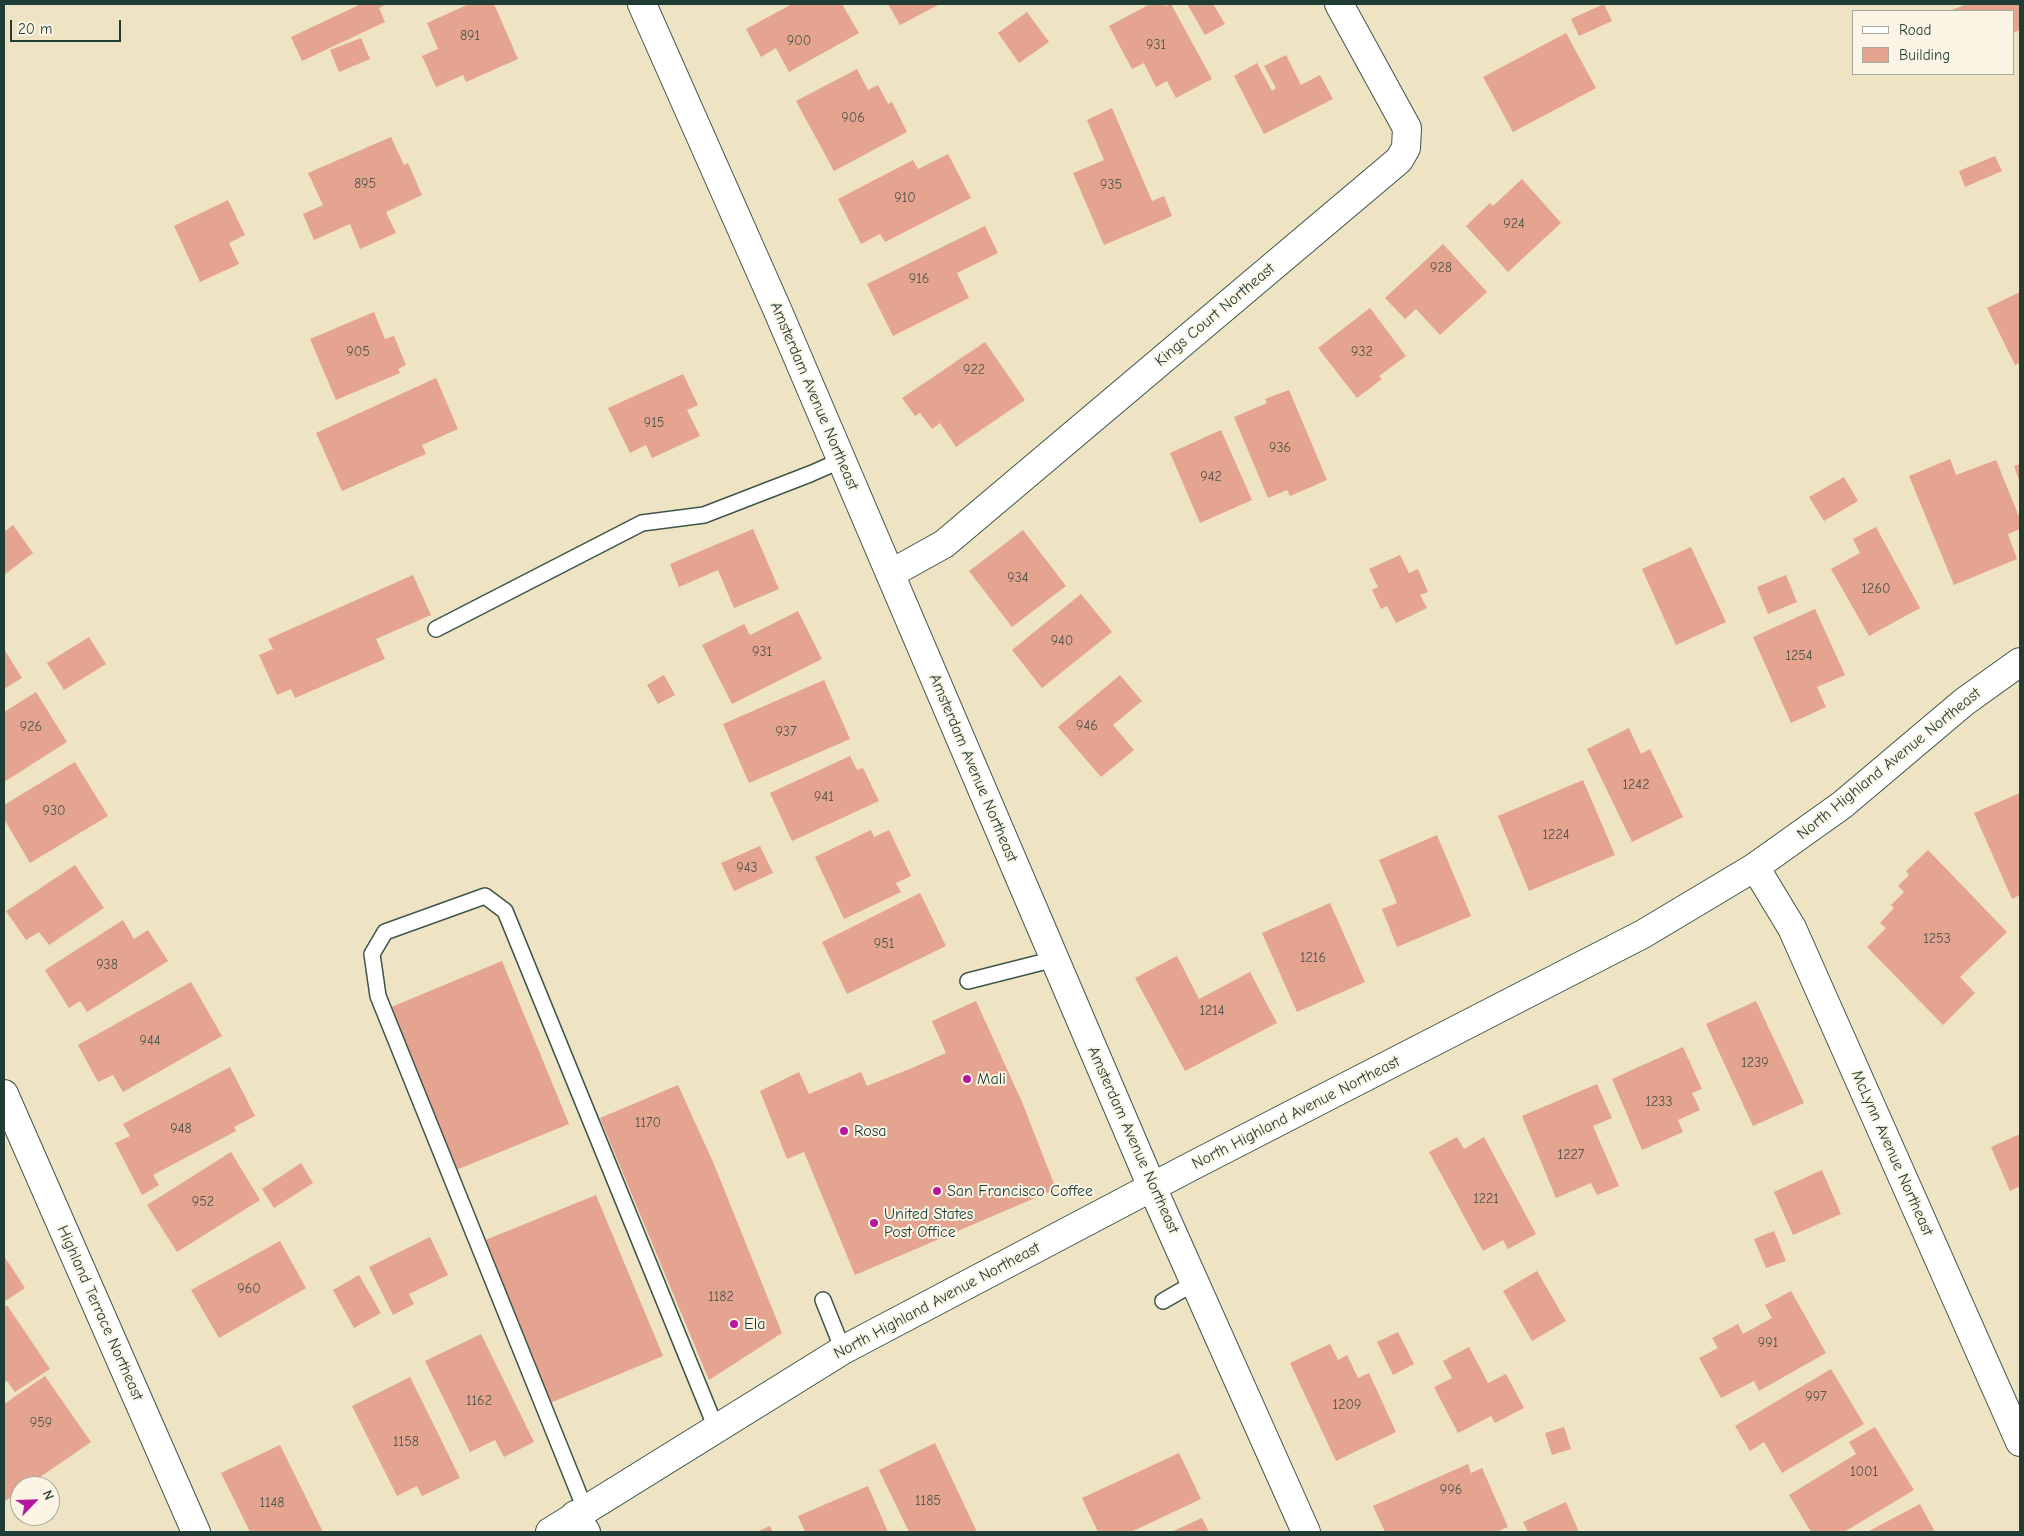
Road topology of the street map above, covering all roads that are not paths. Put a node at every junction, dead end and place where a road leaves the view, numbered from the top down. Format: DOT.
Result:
graph roads {
  1 [pos="642,4"];
  2 [pos="1339,4"];
  3 [pos="842,460"];
  4 [pos="890,574"];
  5 [pos="436,629"];
  6 [pos="2020,662"];
  7 [pos="1755,868"];
  8 [pos="1055,959"];
  9 [pos="968,982"];
  10 [pos="4,1094"];
  11 [pos="1152,1187"];
  12 [pos="1196,1282"];
  13 [pos="823,1300"];
  14 [pos="1162,1301"];
  15 [pos="843,1350"];
  16 [pos="716,1428"];
  17 [pos="2020,1442"];
  18 [pos="582,1519"];
  19 [pos="196,1532"];
  20 [pos="550,1532"];
  21 [pos="1306,1532"];
  1 -- 3 [label="street, Amsterdam Avenue Northeast"];
  2 -- 4 [label="street, Kings Court Northeast"];
  3 -- 4 [label="street, Amsterdam Avenue Northeast"];
  3 -- 5 [label="lane"];
  4 -- 8 [label="street, Amsterdam Avenue Northeast"];
  6 -- 7 [label="street, North Highland Avenue Northeast"];
  7 -- 11 [label="street, North Highland Avenue Northeast"];
  7 -- 17 [label="street, McLynn Avenue Northeast"];
  8 -- 9 [label="lane"];
  8 -- 11 [label="street, Amsterdam Avenue Northeast"];
  10 -- 19 [label="street, Highland Terrace Northeast"];
  11 -- 12 [label="street, Amsterdam Avenue Northeast"];
  11 -- 15 [label="street, North Highland Avenue Northeast"];
  12 -- 14 [label="lane"];
  12 -- 21 [label="street, Amsterdam Avenue Northeast"];
  13 -- 15 [label="lane"];
  15 -- 16 [label="street, North Highland Avenue Northeast"];
  16 -- 18 [label="street, North Highland Avenue Northeast"];
  16 -- 18 [label="lane"];
  18 -- 20 [label="street, North Highland Avenue Northeast"];
}
